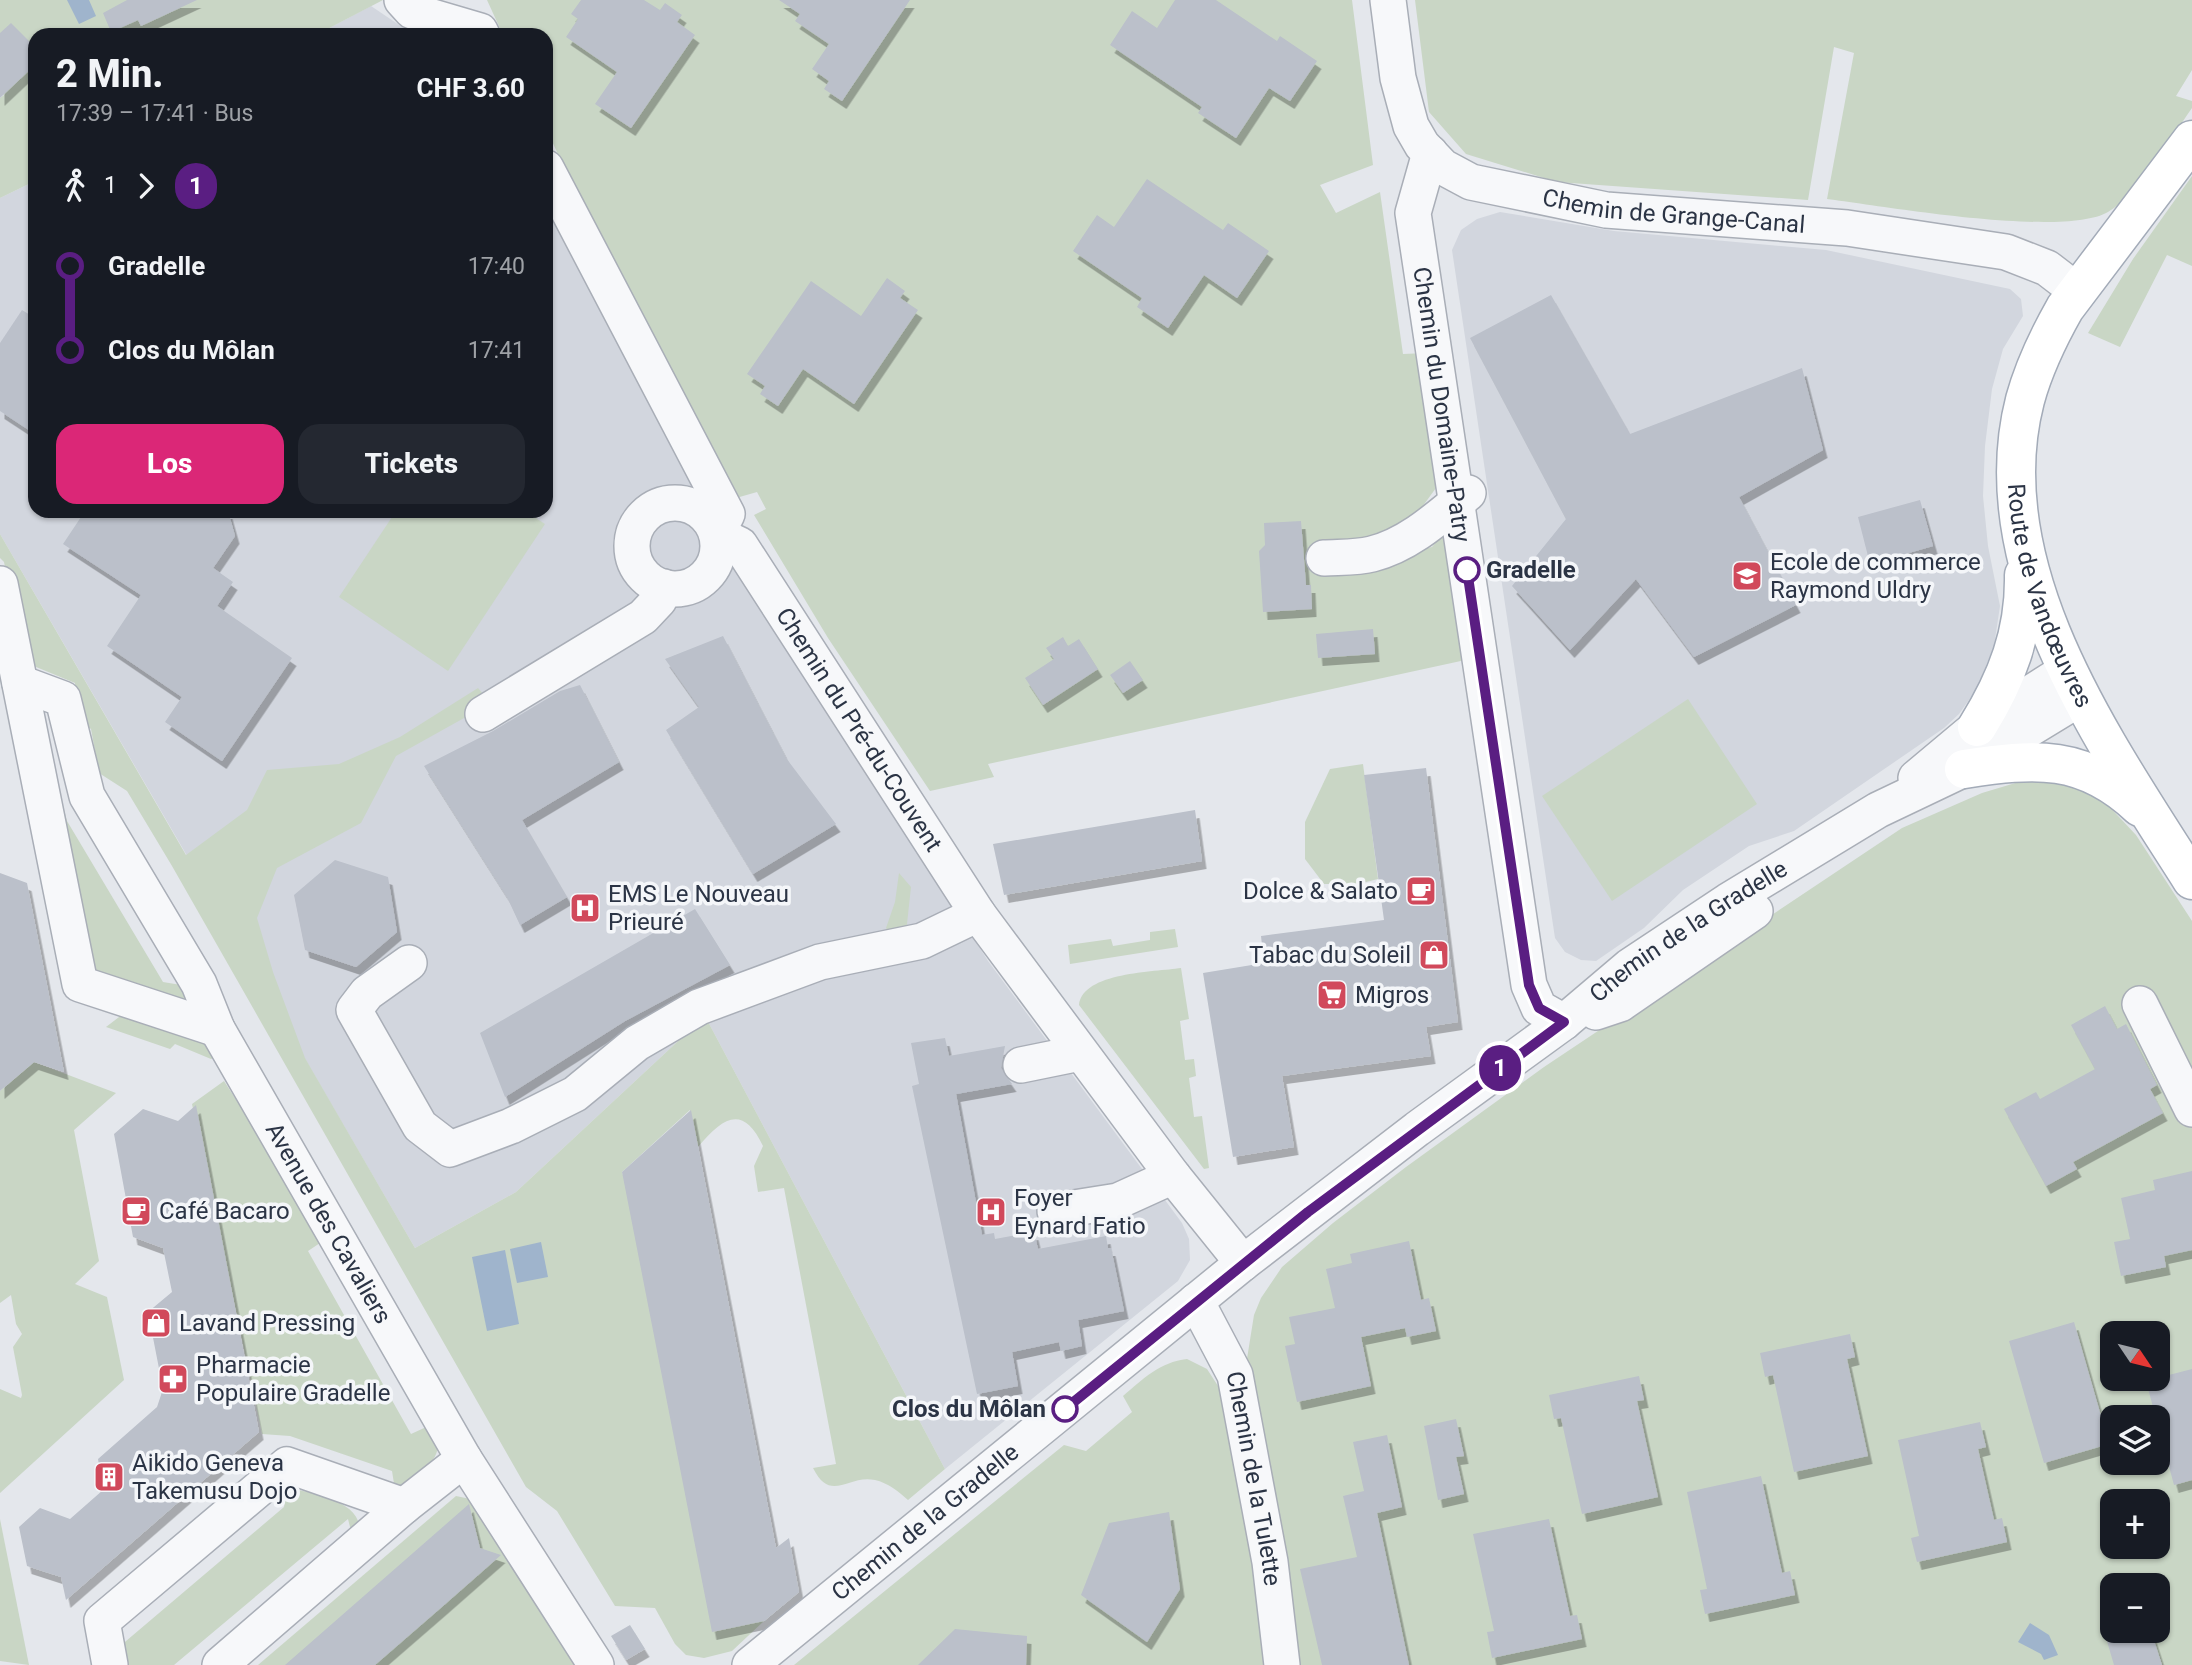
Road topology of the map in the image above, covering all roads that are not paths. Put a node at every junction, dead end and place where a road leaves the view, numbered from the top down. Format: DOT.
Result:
graph roads {
  1 [pos="402,0"];
  2 [pos="1388,0"];
  3 [pos="471,28"];
  4 [pos="2192,140"];
  5 [pos="1437,160"];
  6 [pos="553,181"];
  7 [pos="2077,291"];
  8 [pos="1463,498"];
  9 [pos="2023,528"];
  10 [pos="717,534"];
  11 [pos="1324,558"];
  12 [pos="0,584"];
  13 [pos="664,587"];
  14 [pos="20,683"];
  15 [pos="2075,683"];
  16 [pos="483,714"];
  17 [pos="1977,727"];
  18 [pos="1964,769"];
  19 [pos="1878,810"];
  20 [pos="2159,824"];
  21 [pos="2192,880"];
  22 [pos="978,914"];
  23 [pos="408,963"];
  24 [pos="2140,1004"];
  25 [pos="1564,1022"];
  26 [pos="217,1029"];
  27 [pos="1080,1053"];
  28 [pos="1021,1065"];
  29 [pos="2192,1109"];
  30 [pos="1172,1176"];
  31 [pos="1055,1211"];
  32 [pos="1243,1263"];
  33 [pos="1196,1301"];
  34 [pos="464,1459"];
  35 [pos="404,1506"];
  36 [pos="110,1665"];
  37 [pos="220,1665"];
  38 [pos="596,1665"];
  39 [pos="750,1665"];
  40 [pos="1282,1665"];
  1 -- 3 [label="street"];
  2 -- 5 [label="street, Chemin de Grange-Canal"];
  4 -- 7 [label="main road, Route de Vandœuvres"];
  5 -- 7 [label="street, Chemin de Grange-Canal"];
  5 -- 8 [label="street, Chemin du Domaine-Patry"];
  5 -- 8 [label="street, Chemin du Domaine-Patry"];
  6 -- 10 [label="street"];
  7 -- 9 [label="main road, Route de Vandœuvres"];
  8 -- 11 [label="street"];
  8 -- 25 [label="street, Chemin du Domaine-Patry"];
  9 -- 15 [label="main road, Route de Vandœuvres"];
  9 -- 17 [label="main road"];
  10 -- 13 [label="street"];
  10 -- 13 [label="street"];
  10 -- 22 [label="street, Chemin du Pré-du-Couvent"];
  12 -- 14 [label="street"];
  13 -- 16 [label="street"];
  14 -- 26 [label="street, Avenue des Cavaliers"];
  14 -- 26 [label="street"];
  15 -- 17 [label="street, Chemin de la Gradelle"];
  15 -- 18 [label="street, Chemin de la Gradelle"];
  15 -- 20 [label="main road, Route de Vandœuvres"];
  17 -- 19 [label="street, Chemin de la Gradelle"];
  18 -- 19 [label="street, Chemin de la Gradelle"];
  18 -- 20 [label="main road"];
  19 -- 25 [label="street, Chemin de la Gradelle"];
  20 -- 21 [label="main road, Route de Vandœuvres"];
  22 -- 23 [label="street"];
  22 -- 27 [label="street, Chemin du Pré-du-Couvent"];
  24 -- 29 [label="street"];
  25 -- 32 [label="street, Chemin de la Gradelle"];
  26 -- 34 [label="street, Avenue des Cavaliers"];
  27 -- 28 [label="street"];
  27 -- 30 [label="street, Chemin du Pré-du-Couvent"];
  30 -- 31 [label="street"];
  30 -- 32 [label="street, Chemin du Pré-du-Couvent"];
  32 -- 33 [label="street, Chemin de la Gradelle"];
  33 -- 39 [label="street, Chemin de la Gradelle"];
  33 -- 40 [label="street, Chemin de la Tulette"];
  34 -- 35 [label="street"];
  34 -- 38 [label="street, Avenue des Cavaliers"];
  35 -- 36 [label="street"];
  35 -- 37 [label="street"];
}
